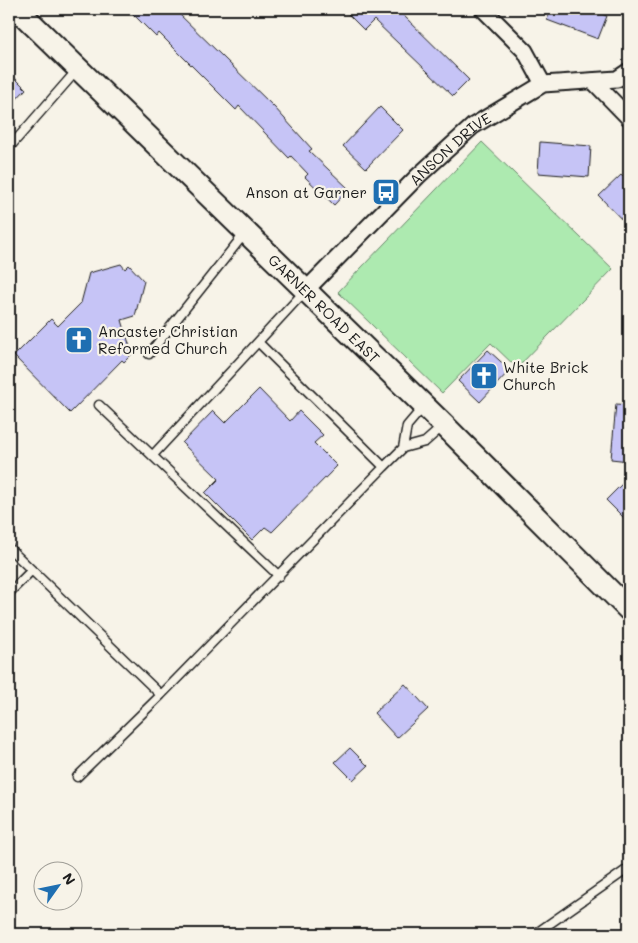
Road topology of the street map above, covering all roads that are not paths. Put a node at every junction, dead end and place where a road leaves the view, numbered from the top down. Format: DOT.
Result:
graph roads {
  1 [pos="17,9"];
  2 [pos="483,9"];
  3 [pos="78,69"];
  4 [pos="629,71"];
  5 [pos="592,81"];
  6 [pos="543,84"];
  7 [pos="629,118"];
  8 [pos="9,148"];
  9 [pos="245,233"];
  10 [pos="306,290"];
  11 [pos="258,342"];
  12 [pos="149,354"];
  13 [pos="99,405"];
  14 [pos="424,406"];
  15 [pos="444,426"];
  16 [pos="403,448"];
  17 [pos="153,455"];
  18 [pos="384,467"];
  19 [pos="9,548"];
  20 [pos="32,570"];
  21 [pos="278,576"];
  22 [pos="9,593"];
  23 [pos="629,610"];
  24 [pos="160,695"];
  25 [pos="77,777"];
  26 [pos="629,868"];
  27 [pos="535,934"];
  1 -- 3 [label="main road, GARNER ROAD EAST"];
  2 -- 6 [label="street"];
  3 -- 8 [label="lane"];
  3 -- 9 [label="main road, GARNER ROAD EAST"];
  4 -- 5 [label="street, ANSON DRIVE"];
  5 -- 6 [label="street, ANSON DRIVE"];
  5 -- 7 [label="street"];
  6 -- 10 [label="street, ANSON DRIVE"];
  9 -- 10 [label="main road, GARNER ROAD EAST"];
  9 -- 12 [label="lane"];
  10 -- 11 [label="lane"];
  10 -- 14 [label="main road, GARNER ROAD EAST"];
  11 -- 17 [label="lane"];
  11 -- 18 [label="lane"];
  13 -- 17 [label="lane"];
  14 -- 15 [label="main road, GARNER ROAD EAST"];
  14 -- 16 [label="lane"];
  15 -- 16 [label="lane"];
  15 -- 23 [label="main road, GARNER ROAD EAST"];
  16 -- 18 [label="lane"];
  17 -- 21 [label="lane"];
  18 -- 21 [label="lane"];
  19 -- 20 [label="lane"];
  20 -- 22 [label="lane"];
  20 -- 24 [label="lane"];
  21 -- 24 [label="lane"];
  24 -- 25 [label="lane"];
  26 -- 27 [label="lane"];
}
